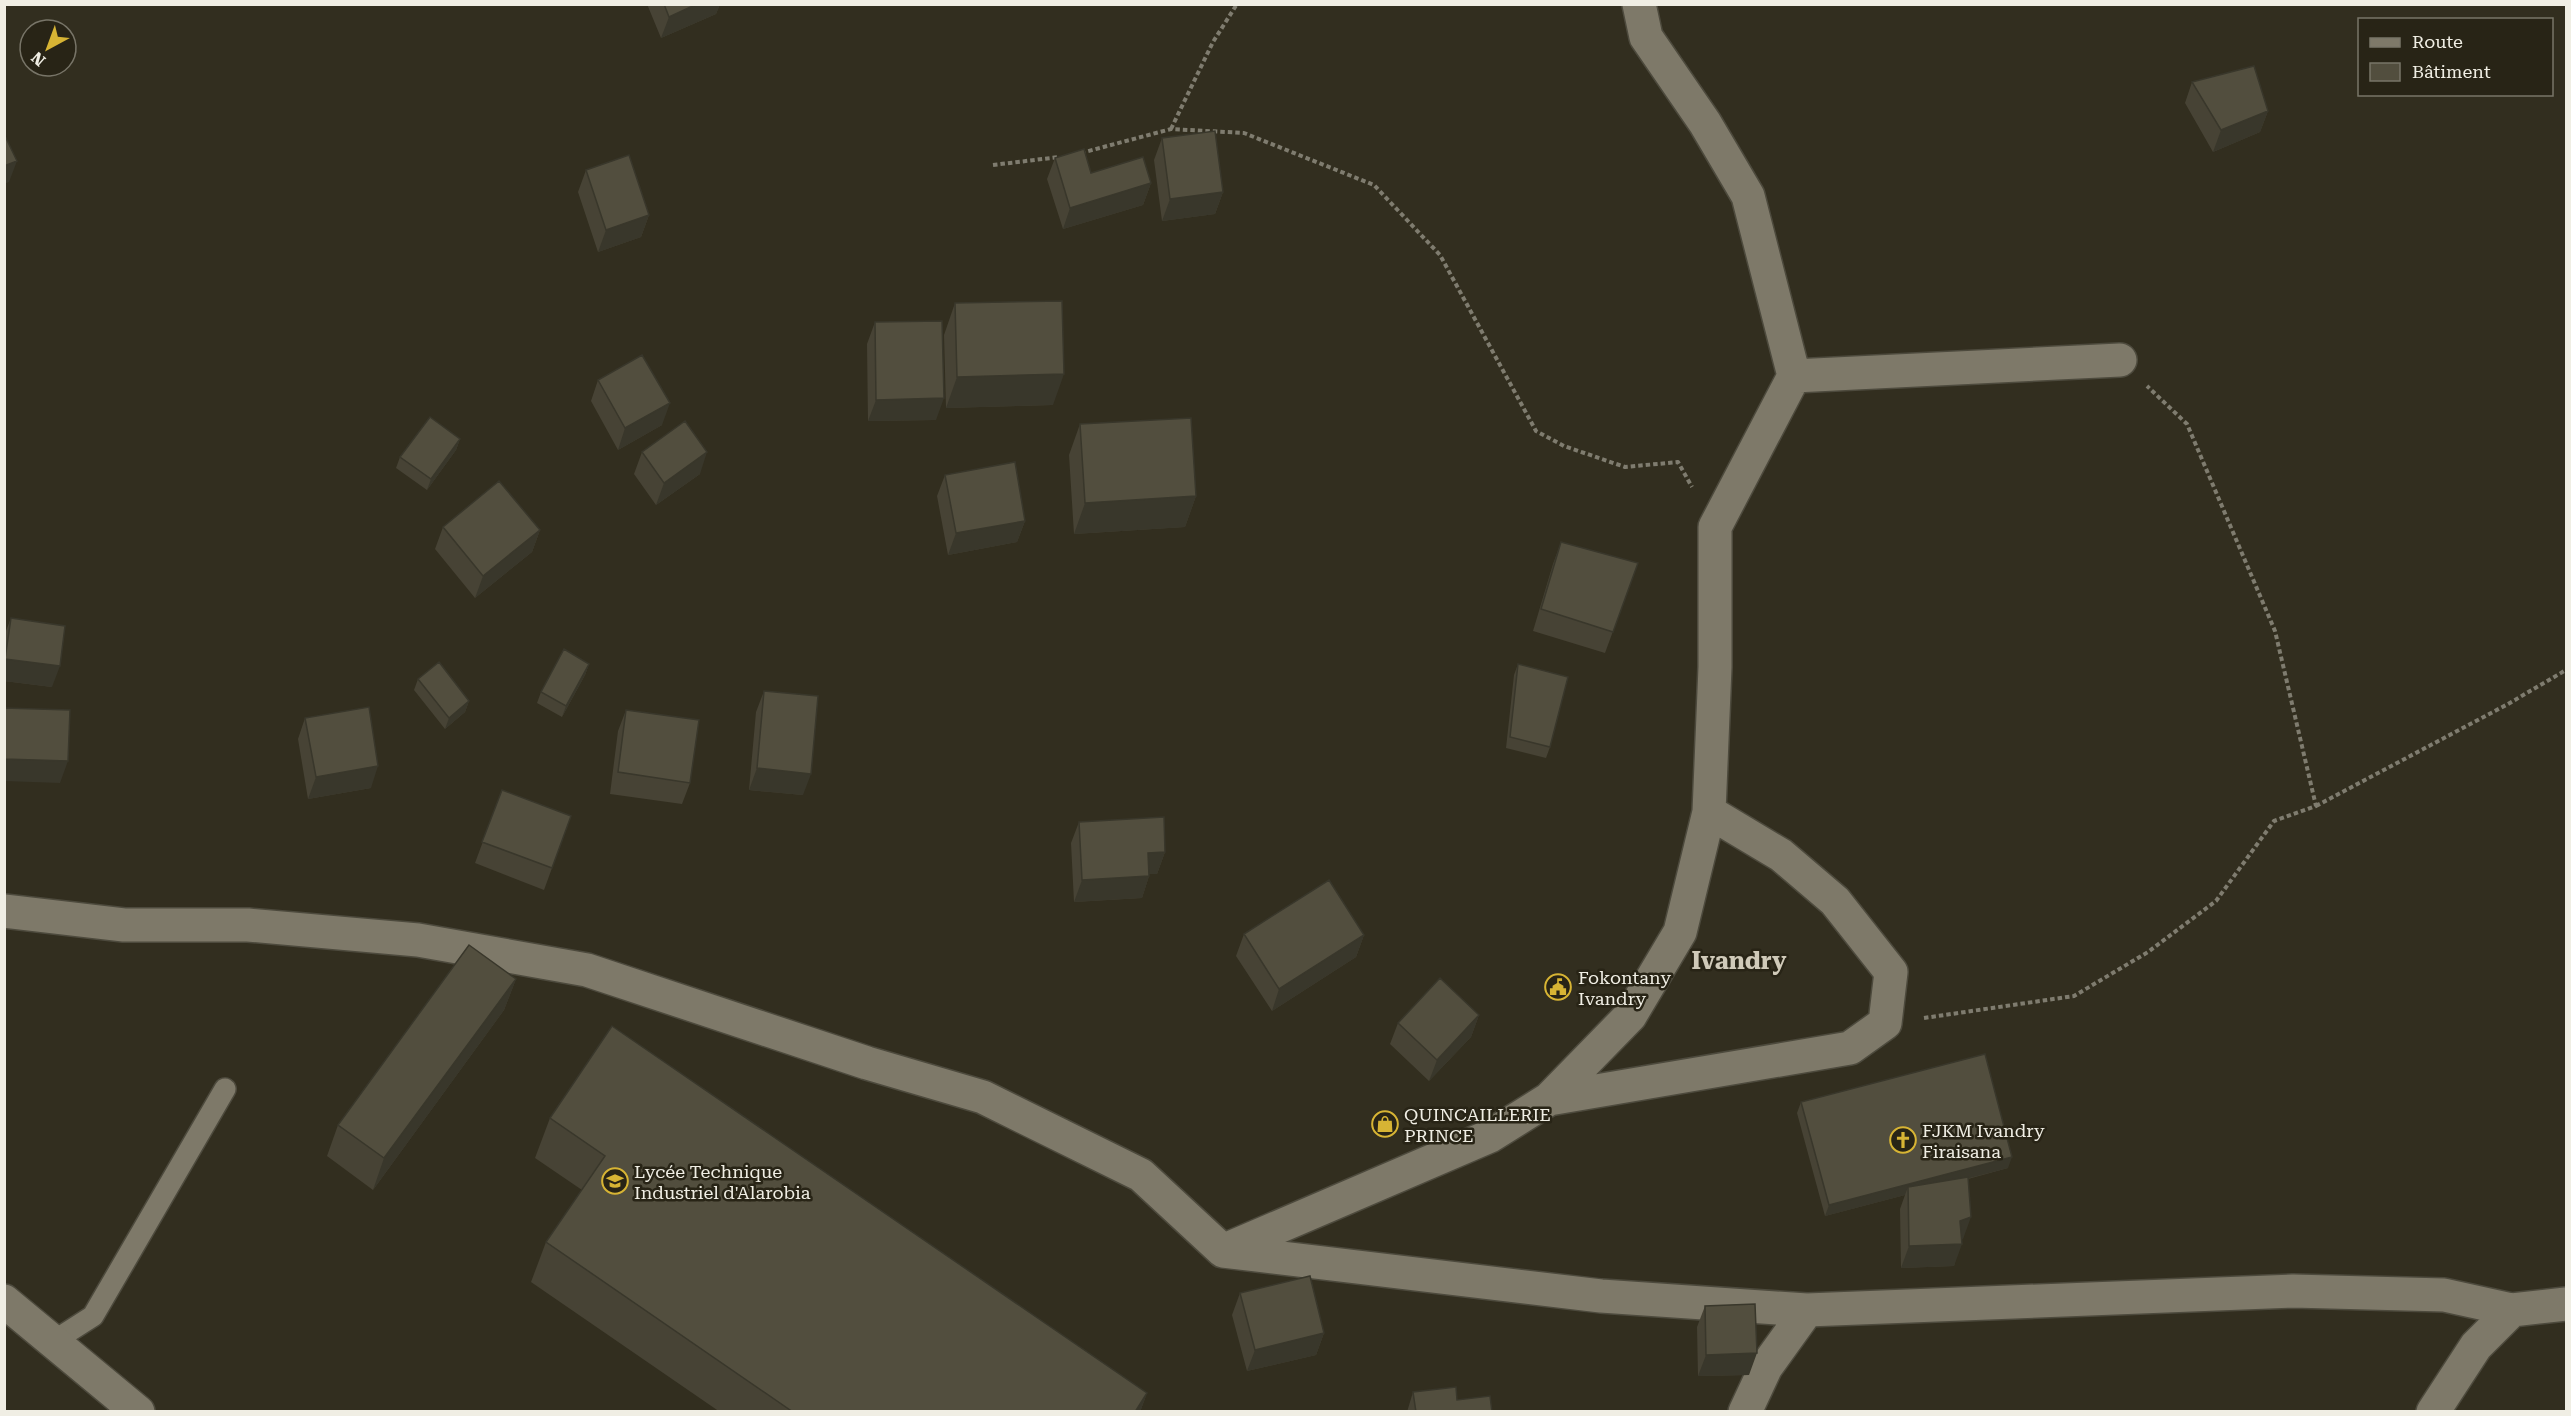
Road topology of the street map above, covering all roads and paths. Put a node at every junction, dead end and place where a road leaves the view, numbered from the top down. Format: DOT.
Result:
graph roads {
  1 [pos="1237,4"];
  2 [pos="1639,4"];
  3 [pos="1171,129"];
  4 [pos="1072,156"];
  5 [pos="1061,157"];
  6 [pos="993,165"];
  7 [pos="2117,361"];
  8 [pos="1794,376"];
  9 [pos="1715,526"];
  10 [pos="2566,670"];
  11 [pos="2316,806"];
  12 [pos="1709,812"];
  13 [pos="4,911"];
  14 [pos="1885,1023"];
  15 [pos="225,1089"];
  16 [pos="1549,1099"];
  17 [pos="1223,1251"];
  18 [pos="4,1301"];
  19 [pos="2566,1304"];
  20 [pos="1807,1310"];
  21 [pos="2512,1310"];
  22 [pos="54,1341"];
  23 [pos="138,1412"];
  24 [pos="1745,1412"];
  25 [pos="2433,1412"];
  1 -- 3 [label="path"];
  2 -- 8 [label="street"];
  3 -- 4 [label="path"];
  3 -- 9 [label="path"];
  5 -- 6 [label="path"];
  7 -- 8 [label="street"];
  7 -- 11 [label="path"];
  8 -- 9 [label="street"];
  9 -- 12 [label="street"];
  10 -- 11 [label="path"];
  11 -- 14 [label="path"];
  12 -- 14 [label="street"];
  12 -- 16 [label="street"];
  13 -- 17 [label="street"];
  14 -- 16 [label="street"];
  15 -- 22 [label="lane"];
  16 -- 17 [label="street"];
  17 -- 20 [label="street"];
  18 -- 22 [label="street"];
  19 -- 21 [label="street"];
  20 -- 21 [label="street"];
  20 -- 24 [label="street"];
  21 -- 25 [label="street"];
  22 -- 23 [label="street"];
}
